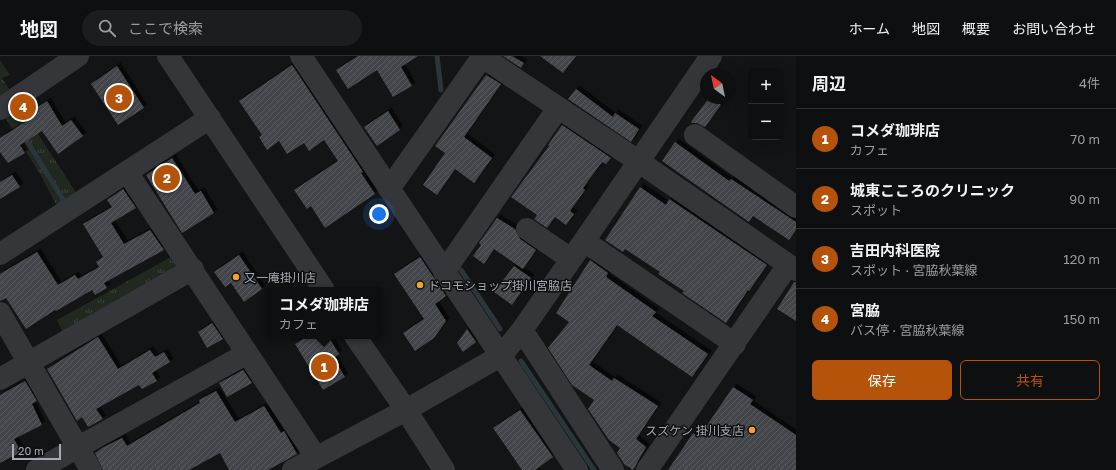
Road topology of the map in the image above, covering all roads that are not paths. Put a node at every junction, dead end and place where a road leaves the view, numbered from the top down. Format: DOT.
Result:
graph roads {
  1 [pos="78,56"];
  2 [pos="168,56"];
  3 [pos="301,56"];
  4 [pos="482,56"];
  5 [pos="711,56"];
  6 [pos="558,108"];
  7 [pos="0,109"];
  8 [pos="210,118"];
  9 [pos="695,135"];
  10 [pos="638,161"];
  11 [pos="127,172"];
  12 [pos="389,189"];
  13 [pos="792,200"];
  14 [pos="527,229"];
  15 [pos="584,241"];
  16 [pos="0,254"];
  17 [pos="572,259"];
  18 [pos="792,267"];
  19 [pos="193,269"];
  20 [pos="444,272"];
  21 [pos="322,287"];
  22 [pos="0,313"];
  23 [pos="522,330"];
  24 [pos="357,339"];
  25 [pos="735,344"];
  26 [pos="246,354"];
  27 [pos="502,355"];
  28 [pos="29,364"];
  29 [pos="0,379"];
  30 [pos="406,410"];
  31 [pos="79,448"];
  32 [pos="316,457"];
  33 [pos="37,470"];
  34 [pos="91,470"];
  35 [pos="293,470"];
  36 [pos="444,470"];
  37 [pos="577,470"];
  38 [pos="613,470"];
  39 [pos="647,470"];
  1 -- 7 [label="street"];
  2 -- 8 [label="street"];
  3 -- 12 [label="street"];
  4 -- 6 [label="street"];
  4 -- 12 [label="street"];
  5 -- 10 [label="street"];
  6 -- 10 [label="street"];
  6 -- 20 [label="street"];
  8 -- 11 [label="street"];
  8 -- 21 [label="street"];
  9 -- 13 [label="street"];
  10 -- 15 [label="street"];
  10 -- 18 [label="street"];
  11 -- 16 [label="street"];
  11 -- 19 [label="street"];
  12 -- 20 [label="street"];
  14 -- 17 [label="street"];
  15 -- 17 [label="street"];
  15 -- 25 [label="street"];
  17 -- 23 [label="street"];
  18 -- 25 [label="street"];
  19 -- 26 [label="street"];
  19 -- 28 [label="street"];
  20 -- 27 [label="street"];
  22 -- 28 [label="street"];
  23 -- 27 [label="street"];
  23 -- 38 [label="street"];
  24 -- 30 [label="street"];
  25 -- 39 [label="street"];
  26 -- 31 [label="street"];
  26 -- 32 [label="street"];
  27 -- 30 [label="street"];
  27 -- 37 [label="street"];
  28 -- 29 [label="street"];
  28 -- 31 [label="street"];
  30 -- 32 [label="street"];
  30 -- 36 [label="street"];
  31 -- 33 [label="street"];
  31 -- 34 [label="street"];
  32 -- 35 [label="street"];
}
